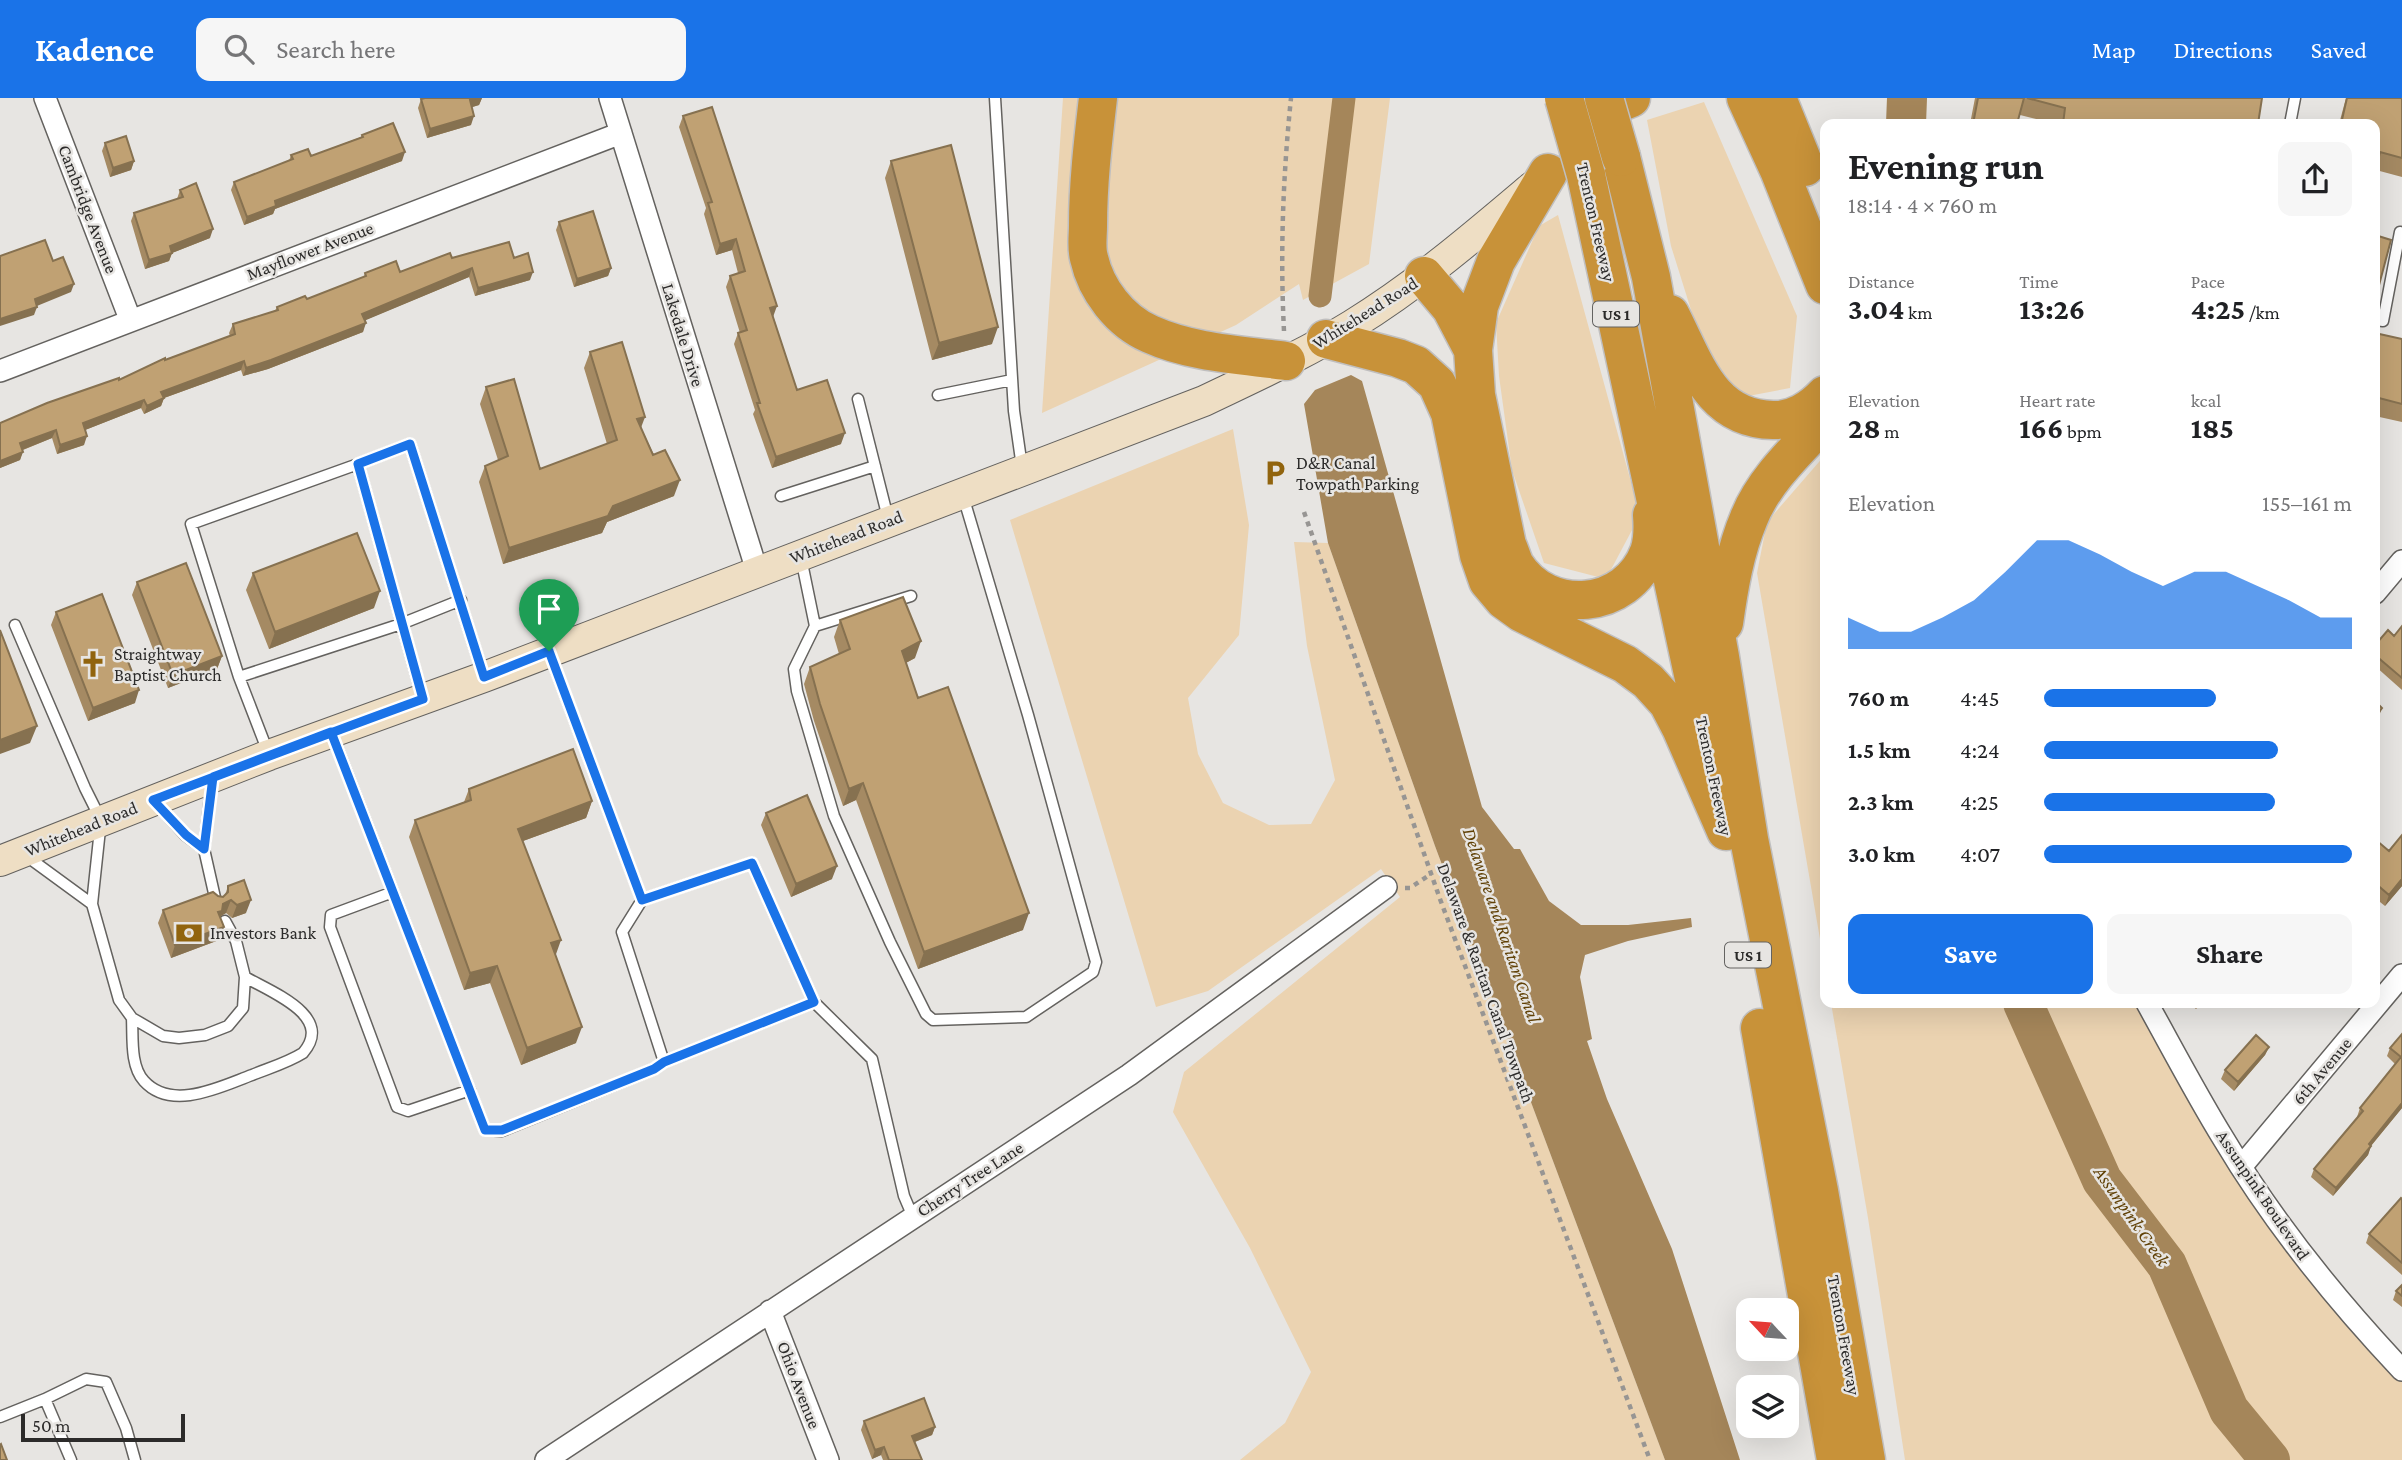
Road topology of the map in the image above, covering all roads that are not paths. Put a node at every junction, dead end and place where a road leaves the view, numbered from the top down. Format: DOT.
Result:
graph roads {
  1 [pos="44,98"];
  2 [pos="610,98"];
  3 [pos="995,98"];
  4 [pos="1098,98"];
  5 [pos="1564,98"];
  6 [pos="2295,98"];
  7 [pos="1620,99"];
  8 [pos="1752,99"];
  9 [pos="2291,119"];
  10 [pos="621,134"];
  11 [pos="1548,173"];
  12 [pos="1820,210"];
  13 [pos="2400,232"];
  14 [pos="1820,272"];
  15 [pos="1424,275"];
  16 [pos="1651,277"];
  17 [pos="131,319"];
  18 [pos="2380,321"];
  19 [pos="1327,344"];
  20 [pos="1473,350"];
  21 [pos="0,371"];
  22 [pos="1012,380"];
  23 [pos="938,395"];
  24 [pos="858,399"];
  25 [pos="1820,401"];
  26 [pos="1820,425"];
  27 [pos="1647,453"];
  28 [pos="358,464"];
  29 [pos="875,466"];
  30 [pos="1023,470"];
  31 [pos="963,493"];
  32 [pos="781,496"];
  33 [pos="889,521"];
  34 [pos="800,555"];
  35 [pos="2393,569"];
  36 [pos="757,571"];
  37 [pos="2380,586"];
  38 [pos="911,596"];
  39 [pos="461,600"];
  40 [pos="401,624"];
  41 [pos="15,625"];
  42 [pos="816,626"];
  43 [pos="549,651"];
  44 [pos="1720,657"];
  45 [pos="239,677"];
  46 [pos="484,677"];
  47 [pos="423,699"];
  48 [pos="331,732"];
  49 [pos="269,755"];
  50 [pos="213,777"];
  51 [pos="153,800"];
  52 [pos="102,820"];
  53 [pos="1726,831"];
  54 [pos="204,849"];
  55 [pos="11,857"];
  56 [pos="1386,887"];
  57 [pos="393,892"];
  58 [pos="642,900"];
  59 [pos="216,902"];
  60 [pos="92,904"];
  61 [pos="225,921"];
  62 [pos="2402,975"];
  63 [pos="245,977"];
  64 [pos="2380,1001"];
  65 [pos="814,1002"];
  66 [pos="2150,1008"];
  67 [pos="2374,1008"];
  68 [pos="132,1018"];
  69 [pos="664,1062"];
  70 [pos="470,1090"];
  71 [pos="2241,1167"];
  72 [pos="913,1217"];
  73 [pos="770,1311"];
  74 [pos="2402,1370"];
  75 [pos="45,1399"];
  76 [pos="0,1416"];
  77 [pos="71,1460"];
  78 [pos="135,1460"];
  79 [pos="546,1460"];
  80 [pos="828,1460"];
  81 [pos="1836,1460"];
  82 [pos="1866,1460"];
  1 -- 17 [label="street, Cambridge Avenue"];
  2 -- 10 [label="street, Lakedale Drive"];
  3 -- 22 [label="lane"];
  4 -- 19 [label="highway"];
  5 -- 27 [label="highway, Trenton Freeway / US 1, bridge"];
  6 -- 9 [label="lane"];
  7 -- 11 [label="main road, Whitehead Road"];
  7 -- 16 [label="highway, Trenton Freeway / US 1, bridge"];
  8 -- 12 [label="highway"];
  8 -- 14 [label="highway"];
  10 -- 17 [label="street, Mayflower Avenue"];
  10 -- 36 [label="street, Lakedale Drive"];
  11 -- 15 [label="main road, Whitehead Road"];
  11 -- 20 [label="highway"];
  13 -- 18 [label="lane"];
  15 -- 19 [label="main road, Whitehead Road"];
  15 -- 20 [label="highway"];
  16 -- 25 [label="highway"];
  16 -- 44 [label="highway, Trenton Freeway / US 1"];
  17 -- 21 [label="street, Mayflower Avenue"];
  19 -- 30 [label="main road, Whitehead Road"];
  19 -- 53 [label="highway"];
  20 -- 27 [label="highway"];
  22 -- 23 [label="lane"];
  22 -- 30 [label="lane"];
  24 -- 29 [label="lane"];
  26 -- 44 [label="highway"];
  27 -- 53 [label="highway, Trenton Freeway / US 1"];
  28 -- 39 [label="lane"];
  28 -- 40 [label="lane"];
  28 -- 45 [label="lane"];
  29 -- 32 [label="lane"];
  29 -- 33 [label="lane"];
  30 -- 31 [label="main road, Whitehead Road"];
  31 -- 33 [label="main road, Whitehead Road"];
  31 -- 42 [label="lane"];
  33 -- 34 [label="main road, Whitehead Road"];
  34 -- 36 [label="main road, Whitehead Road"];
  34 -- 42 [label="lane"];
  35 -- 37 [label="street"];
  36 -- 43 [label="main road, Whitehead Road"];
  38 -- 42 [label="lane"];
  39 -- 40 [label="lane"];
  39 -- 46 [label="lane"];
  40 -- 45 [label="lane"];
  40 -- 47 [label="lane"];
  41 -- 52 [label="lane"];
  43 -- 46 [label="main road, Whitehead Road"];
  43 -- 58 [label="lane"];
  44 -- 82 [label="highway, Trenton Freeway / US 1"];
  45 -- 49 [label="lane"];
  46 -- 47 [label="main road, Whitehead Road"];
  47 -- 48 [label="main road, Whitehead Road"];
  48 -- 49 [label="main road, Whitehead Road"];
  48 -- 57 [label="lane"];
  49 -- 50 [label="main road, Whitehead Road"];
  50 -- 51 [label="main road, Whitehead Road"];
  50 -- 54 [label="lane"];
  51 -- 52 [label="main road, Whitehead Road"];
  51 -- 54 [label="lane"];
  52 -- 55 [label="main road, Whitehead Road"];
  52 -- 60 [label="lane"];
  53 -- 81 [label="highway, Trenton Freeway / US 1"];
  54 -- 59 [label="lane"];
  55 -- 60 [label="lane"];
  56 -- 72 [label="street, Cherry Tree Lane"];
  57 -- 70 [label="lane"];
  57 -- 70 [label="lane"];
  58 -- 65 [label="lane"];
  58 -- 69 [label="lane"];
  60 -- 68 [label="lane"];
  61 -- 63 [label="lane"];
  62 -- 64 [label="street, 6th Avenue"];
  63 -- 68 [label="lane"];
  63 -- 68 [label="lane"];
  65 -- 69 [label="lane"];
  65 -- 72 [label="lane"];
  66 -- 71 [label="street, Assunpink Boulevard"];
  67 -- 71 [label="street, 6th Avenue"];
  69 -- 70 [label="lane"];
  71 -- 74 [label="street, Assunpink Boulevard"];
  72 -- 73 [label="street, Cherry Tree Lane"];
  73 -- 79 [label="street, Cherry Tree Lane"];
  73 -- 80 [label="street, Ohio Avenue"];
  75 -- 76 [label="lane"];
  75 -- 77 [label="lane"];
  75 -- 78 [label="lane"];
}
